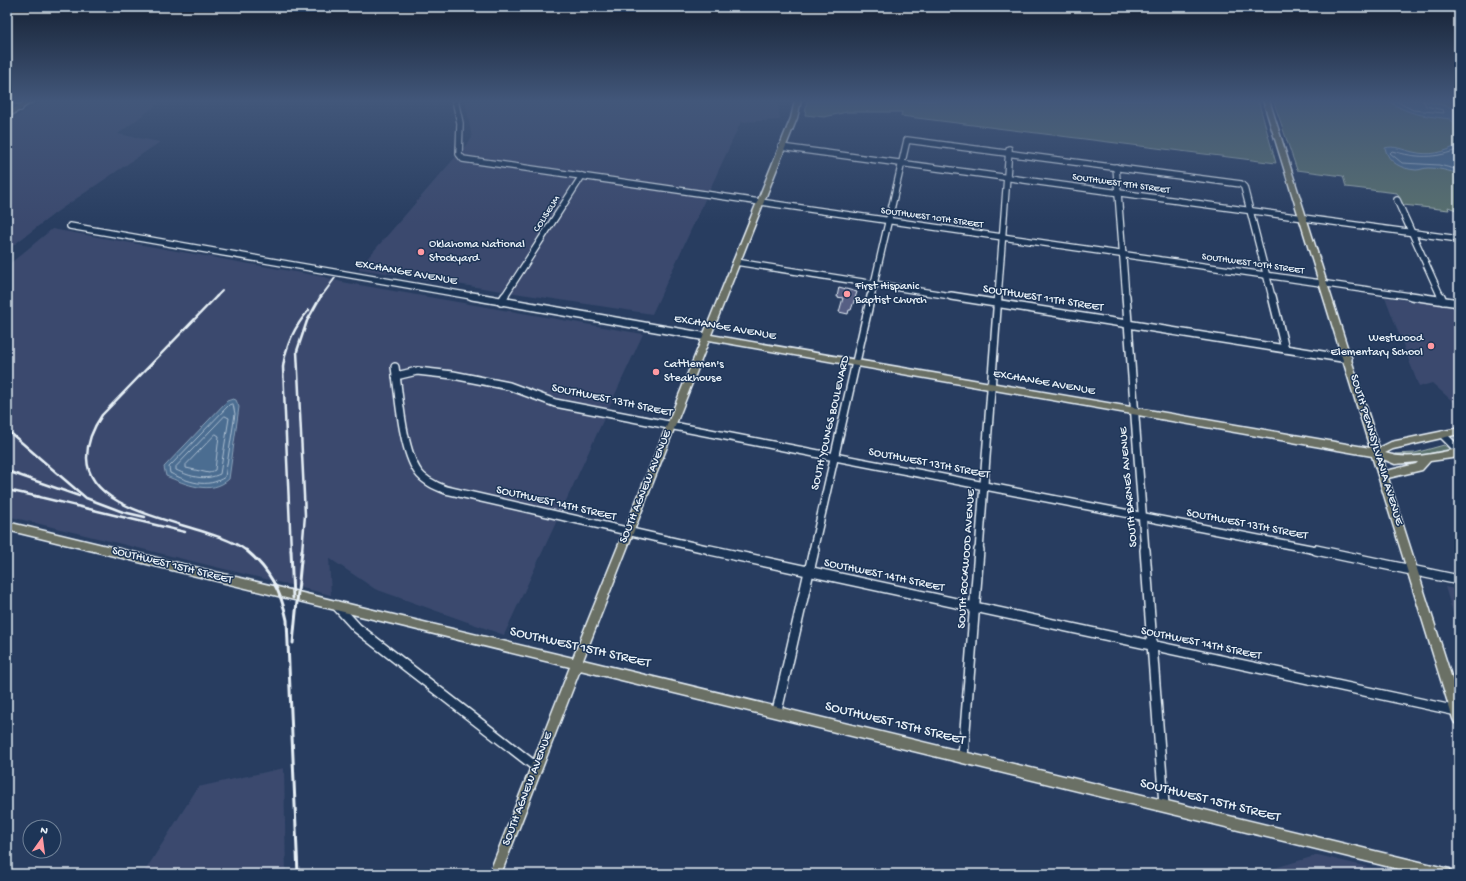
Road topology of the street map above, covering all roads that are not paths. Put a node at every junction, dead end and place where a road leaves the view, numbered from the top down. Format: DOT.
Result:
graph roads {
  1 [pos="459,141"];
  2 [pos="783,141"];
  3 [pos="907,141"];
  4 [pos="917,141"];
  5 [pos="1280,141"];
  6 [pos="781,147"];
  7 [pos="1009,151"];
  8 [pos="901,164"];
  9 [pos="1116,167"];
  10 [pos="582,176"];
  11 [pos="1007,178"];
  12 [pos="1119,193"];
  13 [pos="1397,200"];
  14 [pos="760,202"];
  15 [pos="1250,211"];
  16 [pos="1304,218"];
  17 [pos="889,221"];
  18 [pos="70,226"];
  19 [pos="1412,233"];
  20 [pos="1002,237"];
  21 [pos="1459,239"];
  22 [pos="1123,254"];
  23 [pos="736,262"];
  24 [pos="1267,275"];
  25 [pos="874,284"];
  26 [pos="1324,284"];
  27 [pos="1443,301"];
  28 [pos="502,302"];
  29 [pos="997,303"];
  30 [pos="1459,304"];
  31 [pos="1128,324"];
  32 [pos="707,337"];
  33 [pos="1285,349"];
  34 [pos="1348,359"];
  35 [pos="856,363"];
  36 [pos="395,367"];
  37 [pos="396,376"];
  38 [pos="991,386"];
  39 [pos="1134,411"];
  40 [pos="670,426"];
  41 [pos="1459,431"];
  42 [pos="1443,436"];
  43 [pos="1459,452"];
  44 [pos="1376,453"];
  45 [pos="835,458"];
  46 [pos="1427,458"];
  47 [pos="1384,475"];
  48 [pos="984,487"];
  49 [pos="1143,517"];
  50 [pos="7,526"];
  51 [pos="629,532"];
  52 [pos="1414,571"];
  53 [pos="809,573"];
  54 [pos="1459,580"];
  55 [pos="337,606"];
  56 [pos="974,608"];
  57 [pos="1152,646"];
  58 [pos="576,662"];
  59 [pos="777,711"];
  60 [pos="1458,715"];
  61 [pos="963,756"];
  62 [pos="536,767"];
  63 [pos="1164,805"];
  64 [pos="495,874"];
  65 [pos="1445,874"];
  1 -- 10 [label="street, SOUTHWEST 10TH STREET"];
  2 -- 6 [label="main road, SOUTH AGNEW AVENUE"];
  3 -- 8 [label="street, SOUTH YOUNGS BOULEVARD"];
  4 -- 7 [label="street, SOUTH YOUNGS BOULEVARD"];
  5 -- 16 [label="main road, SOUTH PENNSYLVANIA AVENUE"];
  6 -- 8 [label="street, SOUTHWEST 9TH STREET"];
  6 -- 14 [label="main road, SOUTH AGNEW AVENUE"];
  7 -- 9 [label="street"];
  7 -- 11 [label="street, SOUTH ROCKWOOD AVENUE"];
  8 -- 11 [label="street, SOUTHWEST 9TH STREET"];
  8 -- 17 [label="street, SOUTH YOUNGS BOULEVARD"];
  9 -- 12 [label="street, SOUTH BARNES AVENUE"];
  9 -- 15 [label="street"];
  10 -- 14 [label="street, SOUTHWEST 10TH STREET"];
  10 -- 28 [label="street, COLISEUM"];
  11 -- 12 [label="street, SOUTHWEST 9TH STREET"];
  11 -- 20 [label="street, SOUTH ROCKWOOD AVENUE"];
  12 -- 15 [label="street, SOUTHWEST 9TH STREET"];
  12 -- 22 [label="street, SOUTH BARNES AVENUE"];
  13 -- 19 [label="street"];
  14 -- 17 [label="street, SOUTHWEST 10TH STREET"];
  14 -- 23 [label="main road, SOUTH AGNEW AVENUE"];
  15 -- 16 [label="street, SOUTHWEST 9TH STREET"];
  15 -- 24 [label="street"];
  16 -- 19 [label="street, SOUTHWEST 9TH STREET"];
  16 -- 26 [label="main road, SOUTH PENNSYLVANIA AVENUE"];
  17 -- 20 [label="street, SOUTHWEST 10TH STREET"];
  17 -- 25 [label="street, SOUTH YOUNGS BOULEVARD"];
  18 -- 28 [label="street, EXCHANGE AVENUE"];
  19 -- 21 [label="street, SOUTHWEST 9TH STREET"];
  19 -- 27 [label="street"];
  20 -- 22 [label="street, SOUTHWEST 10TH STREET"];
  20 -- 29 [label="street, SOUTH ROCKWOOD AVENUE"];
  22 -- 24 [label="street, SOUTHWEST 10TH STREET"];
  22 -- 31 [label="street, SOUTH BARNES AVENUE"];
  23 -- 25 [label="street, SOUTHWEST 11TH STREET"];
  23 -- 32 [label="main road, SOUTH AGNEW AVENUE"];
  24 -- 26 [label="street, SOUTHWEST 10TH STREET"];
  24 -- 33 [label="street"];
  25 -- 29 [label="street, SOUTHWEST 11TH STREET"];
  25 -- 35 [label="street, SOUTH YOUNGS BOULEVARD"];
  26 -- 27 [label="street, SOUTHWEST 10TH STREET"];
  26 -- 34 [label="main road, SOUTH PENNSYLVANIA AVENUE"];
  27 -- 30 [label="street, SOUTHWEST 10TH STREET"];
  28 -- 32 [label="street, EXCHANGE AVENUE"];
  29 -- 31 [label="street, SOUTHWEST 11TH STREET"];
  29 -- 38 [label="street, SOUTH ROCKWOOD AVENUE"];
  31 -- 33 [label="street, SOUTHWEST 11TH STREET"];
  31 -- 39 [label="street, SOUTH BARNES AVENUE"];
  32 -- 35 [label="main road, EXCHANGE AVENUE"];
  32 -- 40 [label="main road, SOUTH AGNEW AVENUE"];
  33 -- 34 [label="street, SOUTHWEST 11TH STREET"];
  34 -- 44 [label="main road, SOUTH PENNSYLVANIA AVENUE"];
  35 -- 38 [label="main road, EXCHANGE AVENUE"];
  35 -- 45 [label="street, SOUTH YOUNGS BOULEVARD"];
  36 -- 37 [label="street, SOUTHWEST 14TH STREET"];
  37 -- 40 [label="street, SOUTHWEST 13TH STREET"];
  37 -- 51 [label="street, SOUTHWEST 14TH STREET"];
  38 -- 39 [label="main road, EXCHANGE AVENUE"];
  38 -- 48 [label="street, SOUTH ROCKWOOD AVENUE"];
  39 -- 44 [label="main road, EXCHANGE AVENUE"];
  39 -- 49 [label="street, SOUTH BARNES AVENUE"];
  40 -- 45 [label="street, SOUTHWEST 13TH STREET"];
  40 -- 51 [label="main road, SOUTH AGNEW AVENUE"];
  41 -- 42 [label="main road"];
  42 -- 43 [label="street"];
  42 -- 44 [label="main road"];
  43 -- 46 [label="main road, EXCHANGE AVENUE"];
  44 -- 46 [label="main road, EXCHANGE AVENUE"];
  44 -- 47 [label="main road, SOUTH PENNSYLVANIA AVENUE"];
  45 -- 48 [label="street, SOUTHWEST 13TH STREET"];
  45 -- 53 [label="street, SOUTH YOUNGS BOULEVARD"];
  46 -- 47 [label="main road"];
  47 -- 52 [label="main road, SOUTH PENNSYLVANIA AVENUE"];
  48 -- 49 [label="street, SOUTHWEST 13TH STREET"];
  48 -- 56 [label="street, SOUTH ROCKWOOD AVENUE"];
  49 -- 52 [label="street, SOUTHWEST 13TH STREET"];
  49 -- 57 [label="street, SOUTH BARNES AVENUE"];
  50 -- 55 [label="main road, SOUTHWEST 15TH STREET"];
  51 -- 53 [label="street, SOUTHWEST 14TH STREET"];
  51 -- 58 [label="main road, SOUTH AGNEW AVENUE"];
  52 -- 54 [label="street, SOUTHWEST 13TH STREET"];
  52 -- 60 [label="main road, SOUTH PENNSYLVANIA AVENUE"];
  53 -- 56 [label="street, SOUTHWEST 14TH STREET"];
  53 -- 59 [label="street, SOUTH YOUNGS BOULEVARD"];
  55 -- 58 [label="main road, SOUTHWEST 15TH STREET"];
  55 -- 62 [label="street"];
  56 -- 57 [label="street, SOUTHWEST 14TH STREET"];
  56 -- 61 [label="street, SOUTH ROCKWOOD AVENUE"];
  57 -- 60 [label="street, SOUTHWEST 14TH STREET"];
  57 -- 63 [label="street, SOUTH BARNES AVENUE"];
  58 -- 59 [label="main road, SOUTHWEST 15TH STREET"];
  58 -- 62 [label="main road, SOUTH AGNEW AVENUE"];
  59 -- 61 [label="main road, SOUTHWEST 15TH STREET"];
  61 -- 63 [label="main road, SOUTHWEST 15TH STREET"];
  62 -- 64 [label="main road, SOUTH AGNEW AVENUE"];
  63 -- 65 [label="main road, SOUTHWEST 15TH STREET"];
}
